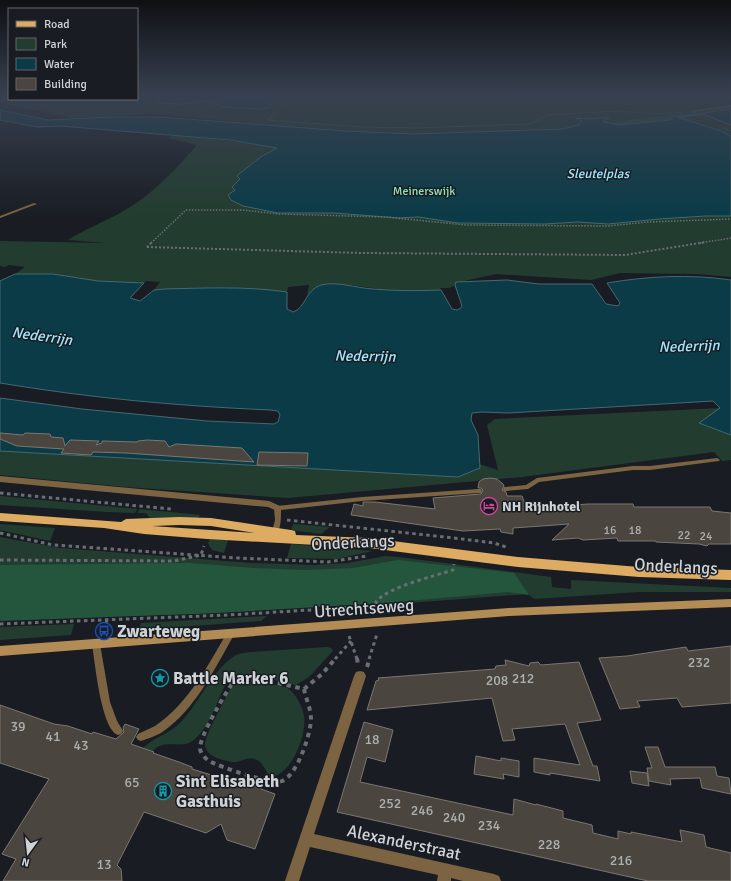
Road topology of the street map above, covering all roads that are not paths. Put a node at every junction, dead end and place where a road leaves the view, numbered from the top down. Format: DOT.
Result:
graph roads {
  1 [pos="34,204"];
  2 [pos="0,217"];
  3 [pos="717,460"];
  4 [pos="0,479"];
  5 [pos="506,489"];
  6 [pos="479,491"];
  7 [pos="277,508"];
  8 [pos="0,517"];
  9 [pos="104,524"];
  10 [pos="275,532"];
  11 [pos="328,541"];
  12 [pos="730,575"];
  13 [pos="731,603"];
  14 [pos="231,633"];
  15 [pos="96,644"];
  16 [pos="0,651"];
  17 [pos="360,676"];
  18 [pos="118,731"];
  19 [pos="141,736"];
  20 [pos="306,839"];
  21 [pos="445,876"];
  22 [pos="467,878"];
  23 [pos="292,881"];
  24 [pos="494,881"];
  1 -- 2 [label="lane"];
  3 -- 5 [label="lane"];
  4 -- 7 [label="street"];
  6 -- 7 [label="lane"];
  7 -- 10 [label="lane"];
  8 -- 9 [label="main road, Onderlangs"];
  9 -- 10 [label="main road, Onderlangs"];
  9 -- 11 [label="main road, Onderlangs"];
  10 -- 11 [label="main road, Onderlangs"];
  11 -- 12 [label="main road, Onderlangs"];
  13 -- 14 [label="street, Utrechtseweg"];
  14 -- 15 [label="street, Utrechtseweg"];
  14 -- 19 [label="lane"];
  15 -- 16 [label="street, Utrechtseweg"];
  15 -- 18 [label="lane"];
  17 -- 20 [label="street"];
  20 -- 21 [label="street, Alexanderstraat"];
  20 -- 23 [label="street"];
  21 -- 22 [label="street, Alexanderstraat"];
  22 -- 24 [label="street, Alexanderstraat"];
}
